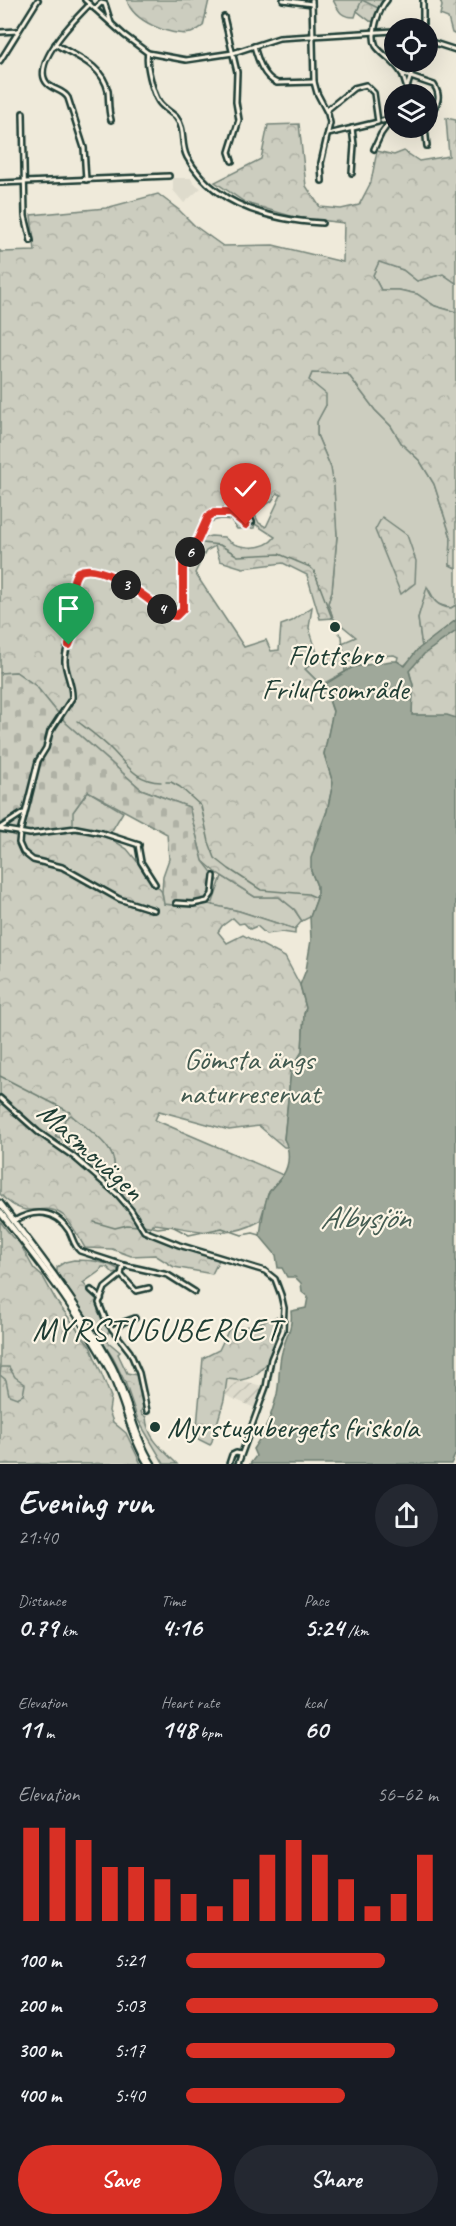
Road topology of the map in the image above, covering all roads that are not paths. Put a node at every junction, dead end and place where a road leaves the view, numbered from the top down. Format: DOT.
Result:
graph roads {
  1 [pos="38,0"];
  2 [pos="85,0"];
  3 [pos="283,0"];
  4 [pos="387,0"];
  5 [pos="423,0"];
  6 [pos="312,2"];
  7 [pos="90,4"];
  8 [pos="95,9"];
  9 [pos="224,17"];
  10 [pos="423,18"];
  11 [pos="112,24"];
  12 [pos="18,31"];
  13 [pos="0,32"];
  14 [pos="375,32"];
  15 [pos="384,32"];
  16 [pos="312,36"];
  17 [pos="55,44"];
  18 [pos="438,45"];
  19 [pos="254,46"];
  20 [pos="456,50"];
  21 [pos="148,53"];
  22 [pos="233,53"];
  23 [pos="0,61"];
  24 [pos="412,72"];
  25 [pos="402,74"];
  26 [pos="410,77"];
  27 [pos="314,82"];
  28 [pos="405,84"];
  29 [pos="408,84"];
  30 [pos="432,84"];
  31 [pos="326,111"];
  32 [pos="23,113"];
  33 [pos="111,120"];
  34 [pos="384,120"];
  35 [pos="380,122"];
  36 [pos="352,128"];
  37 [pos="384,132"];
  38 [pos="328,134"];
  39 [pos="426,138"];
  40 [pos="427,146"];
  41 [pos="374,149"];
  42 [pos="232,161"];
  43 [pos="352,173"];
  44 [pos="168,176"];
  45 [pos="86,180"];
  46 [pos="322,181"];
  47 [pos="0,183"];
  48 [pos="24,183"];
  49 [pos="322,223"];
  50 [pos="31,241"];
  51 [pos="231,513"];
  52 [pos="24,812"];
  53 [pos="0,828"];
  54 [pos="20,833"];
  55 [pos="214,876"];
  56 [pos="155,884"];
  57 [pos="176,903"];
  58 [pos="154,910"];
  59 [pos="0,1098"];
  60 [pos="0,1203"];
  61 [pos="0,1211"];
  62 [pos="14,1221"];
  63 [pos="14,1230"];
  64 [pos="123,1265"];
  65 [pos="121,1275"];
  66 [pos="149,1288"];
  67 [pos="90,1290"];
  68 [pos="195,1292"];
  69 [pos="100,1299"];
  70 [pos="135,1318"];
  71 [pos="114,1329"];
  72 [pos="147,1411"];
  73 [pos="242,1455"];
  74 [pos="148,1464"];
  75 [pos="152,1464"];
  76 [pos="229,1464"];
  77 [pos="238,1464"];
  1 -- 12 [label="street"];
  2 -- 7 [label="street"];
  3 -- 6 [label="street"];
  4 -- 14 [label="street"];
  5 -- 10 [label="street"];
  6 -- 16 [label="street"];
  7 -- 8 [label="street"];
  7 -- 17 [label="street"];
  8 -- 11 [label="street"];
  8 -- 11 [label="street"];
  9 -- 22 [label="street"];
  11 -- 21 [label="street"];
  12 -- 13 [label="street"];
  12 -- 23 [label="street"];
  14 -- 15 [label="street"];
  14 -- 16 [label="street"];
  14 -- 25 [label="street"];
  16 -- 19 [label="street"];
  16 -- 27 [label="street"];
  17 -- 33 [label="street"];
  17 -- 45 [label="street"];
  18 -- 20 [label="street"];
  19 -- 22 [label="street"];
  19 -- 27 [label="street"];
  21 -- 22 [label="street"];
  21 -- 49 [label="street"];
  22 -- 42 [label="street"];
  24 -- 26 [label="street"];
  25 -- 26 [label="street"];
  25 -- 28 [label="street"];
  26 -- 29 [label="street"];
  26 -- 30 [label="street"];
  27 -- 31 [label="street"];
  31 -- 35 [label="street"];
  31 -- 38 [label="street"];
  32 -- 48 [label="street"];
  34 -- 35 [label="street"];
  35 -- 36 [label="street"];
  36 -- 38 [label="street"];
  36 -- 43 [label="street"];
  37 -- 41 [label="street"];
  38 -- 46 [label="street"];
  39 -- 40 [label="street"];
  44 -- 45 [label="street"];
  45 -- 48 [label="street"];
  47 -- 48 [label="street"];
  48 -- 50 [label="street"];
  51 -- 51 [label="street"];
  51 -- 52 [label="street"];
  52 -- 53 [label="street"];
  52 -- 54 [label="street"];
  53 -- 54 [label="street"];
  54 -- 56 [label="street"];
  54 -- 58 [label="street"];
  55 -- 57 [label="street"];
  59 -- 73 [label="street, Masmovägen"];
  60 -- 62 [label="main road"];
  61 -- 62 [label="main road"];
  61 -- 63 [label="main road"];
  62 -- 63 [label="main road"];
  62 -- 64 [label="street"];
  62 -- 75 [label="main road"];
  63 -- 74 [label="main road"];
  64 -- 65 [label="street"];
  64 -- 68 [label="street"];
  65 -- 66 [label="street"];
  65 -- 69 [label="street"];
  67 -- 69 [label="street"];
  69 -- 71 [label="street"];
  70 -- 71 [label="street"];
  71 -- 72 [label="street"];
  73 -- 76 [label="street"];
  73 -- 77 [label="street, Masmovägen"];
}
